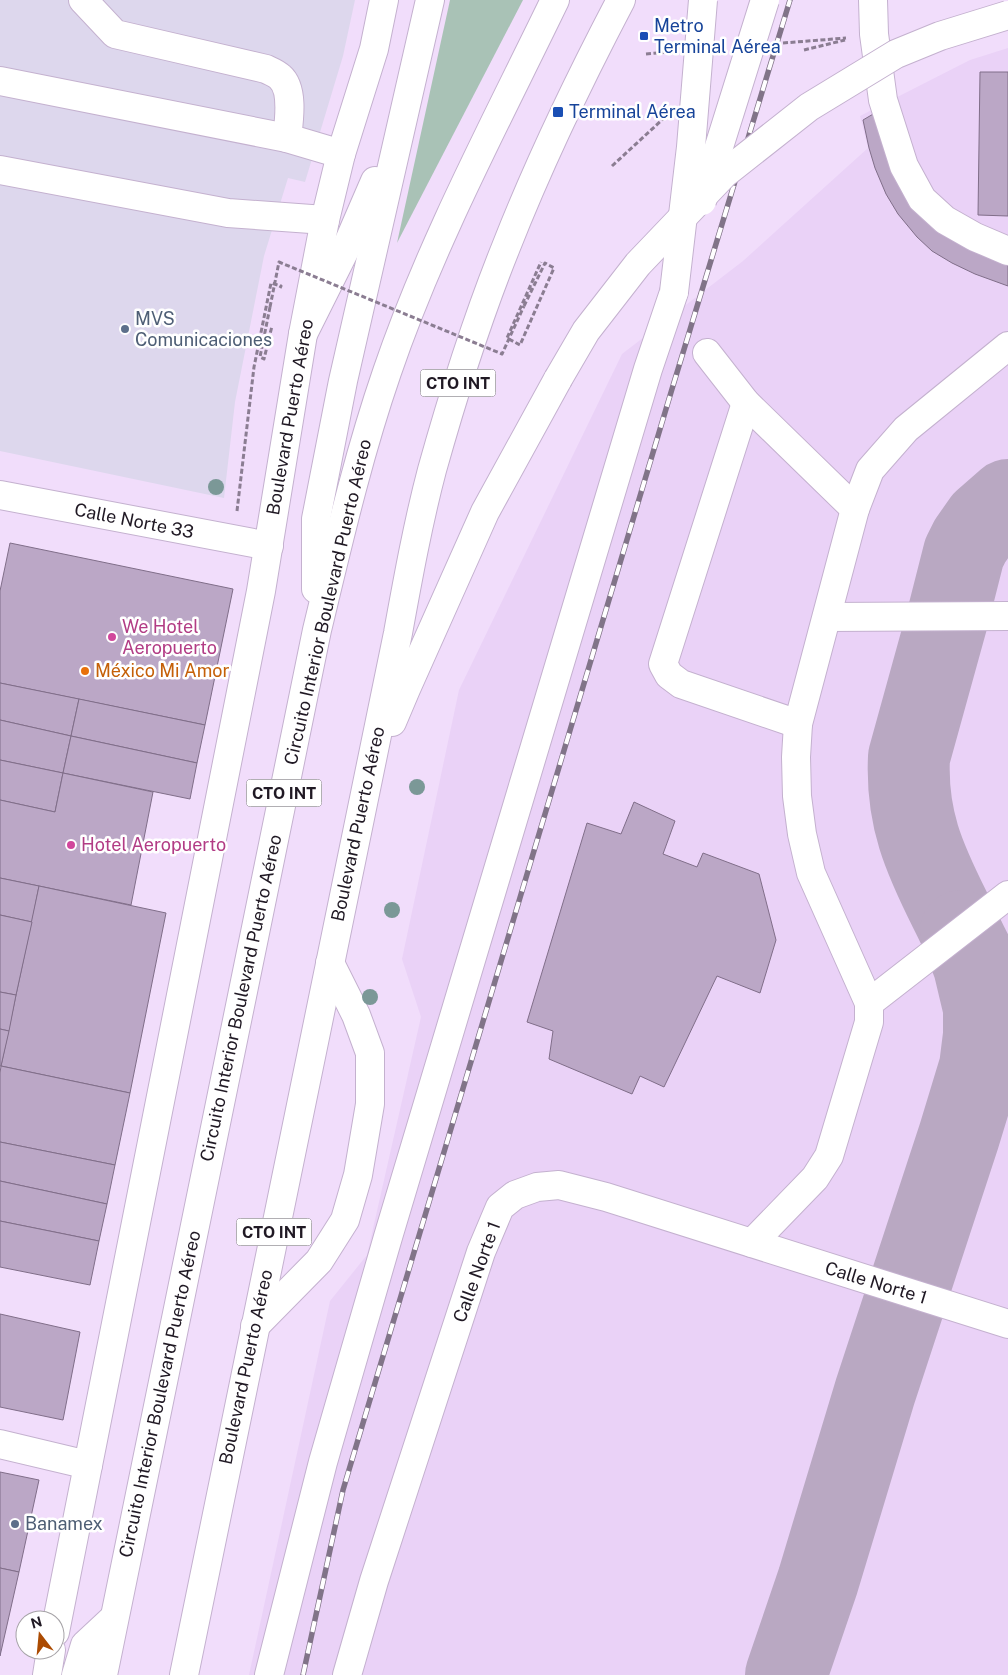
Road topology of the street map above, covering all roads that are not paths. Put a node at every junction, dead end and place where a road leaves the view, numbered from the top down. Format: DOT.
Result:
graph roads {
  1 [pos="83,0"];
  2 [pos="384,0"];
  3 [pos="430,0"];
  4 [pos="555,0"];
  5 [pos="621,0"];
  6 [pos="703,0"];
  7 [pos="765,0"];
  8 [pos="873,0"];
  9 [pos="1008,15"];
  10 [pos="0,81"];
  11 [pos="403,115"];
  12 [pos="287,138"];
  13 [pos="341,154"];
  14 [pos="0,170"];
  15 [pos="325,220"];
  16 [pos="1008,250"];
  17 [pos="674,292"];
  18 [pos="303,334"];
  19 [pos="1008,346"];
  20 [pos="707,353"];
  21 [pos="746,403"];
  22 [pos="0,495"];
  23 [pos="855,510"];
  24 [pos="269,546"];
  25 [pos="1008,616"];
  26 [pos="827,617"];
  27 [pos="317,630"];
  28 [pos="798,724"];
  29 [pos="365,789"];
  30 [pos="1008,895"];
  31 [pos="330,963"];
  32 [pos="869,1003"];
  33 [pos="752,1243"];
  34 [pos="1008,1324"];
  35 [pos="255,1326"];
  36 [pos="0,1444"];
  37 [pos="88,1465"];
  38 [pos="59,1610"];
  39 [pos="114,1618"];
  40 [pos="50,1660"];
  41 [pos="46,1675"];
  42 [pos="76,1675"];
  43 [pos="102,1675"];
  44 [pos="184,1675"];
  45 [pos="269,1675"];
  46 [pos="347,1675"];
  1 -- 12 [label="main road"];
  2 -- 13 [label="main road, Boulevard Puerto Aéreo / CTO INT"];
  3 -- 11 [label="main road"];
  4 -- 27 [label="main road, Circuito Interior Boulevard Puerto Aéreo / CTO INT"];
  5 -- 29 [label="main road, Boulevard Puerto Aéreo / CTO INT"];
  6 -- 17 [label="main road, bridge"];
  7 -- 17 [label="main road, bridge"];
  8 -- 16 [label="main road"];
  9 -- 29 [label="main road, bridge"];
  10 -- 12 [label="main road"];
  11 -- 18 [label="main road"];
  11 -- 27 [label="main road"];
  12 -- 13 [label="main road"];
  13 -- 15 [label="main road, Boulevard Puerto Aéreo / CTO INT"];
  14 -- 15 [label="main road"];
  15 -- 18 [label="main road, Boulevard Puerto Aéreo / CTO INT"];
  17 -- 45 [label="main road"];
  18 -- 24 [label="main road, Boulevard Puerto Aéreo / CTO INT"];
  19 -- 23 [label="main road"];
  20 -- 21 [label="main road"];
  21 -- 23 [label="main road"];
  21 -- 28 [label="main road"];
  22 -- 24 [label="main road, Calle Norte 33"];
  23 -- 26 [label="main road"];
  24 -- 37 [label="main road, Boulevard Puerto Aéreo / CTO INT"];
  25 -- 26 [label="main road"];
  26 -- 28 [label="main road"];
  27 -- 39 [label="main road, Circuito Interior Boulevard Puerto Aéreo / CTO INT"];
  28 -- 32 [label="main road"];
  29 -- 31 [label="main road, Boulevard Puerto Aéreo / CTO INT"];
  30 -- 32 [label="main road"];
  31 -- 35 [label="main road, Boulevard Puerto Aéreo / CTO INT"];
  31 -- 35 [label="main road"];
  32 -- 33 [label="main road"];
  33 -- 34 [label="main road, Calle Norte 1"];
  33 -- 46 [label="main road, Calle Norte 1"];
  35 -- 44 [label="main road, Boulevard Puerto Aéreo / CTO INT"];
  36 -- 37 [label="main road"];
  37 -- 38 [label="main road, Boulevard Puerto Aéreo / CTO INT"];
  39 -- 42 [label="main road"];
  39 -- 43 [label="main road, Circuito Interior Boulevard Puerto Aéreo / CTO INT"];
  40 -- 41 [label="main road"];
}
